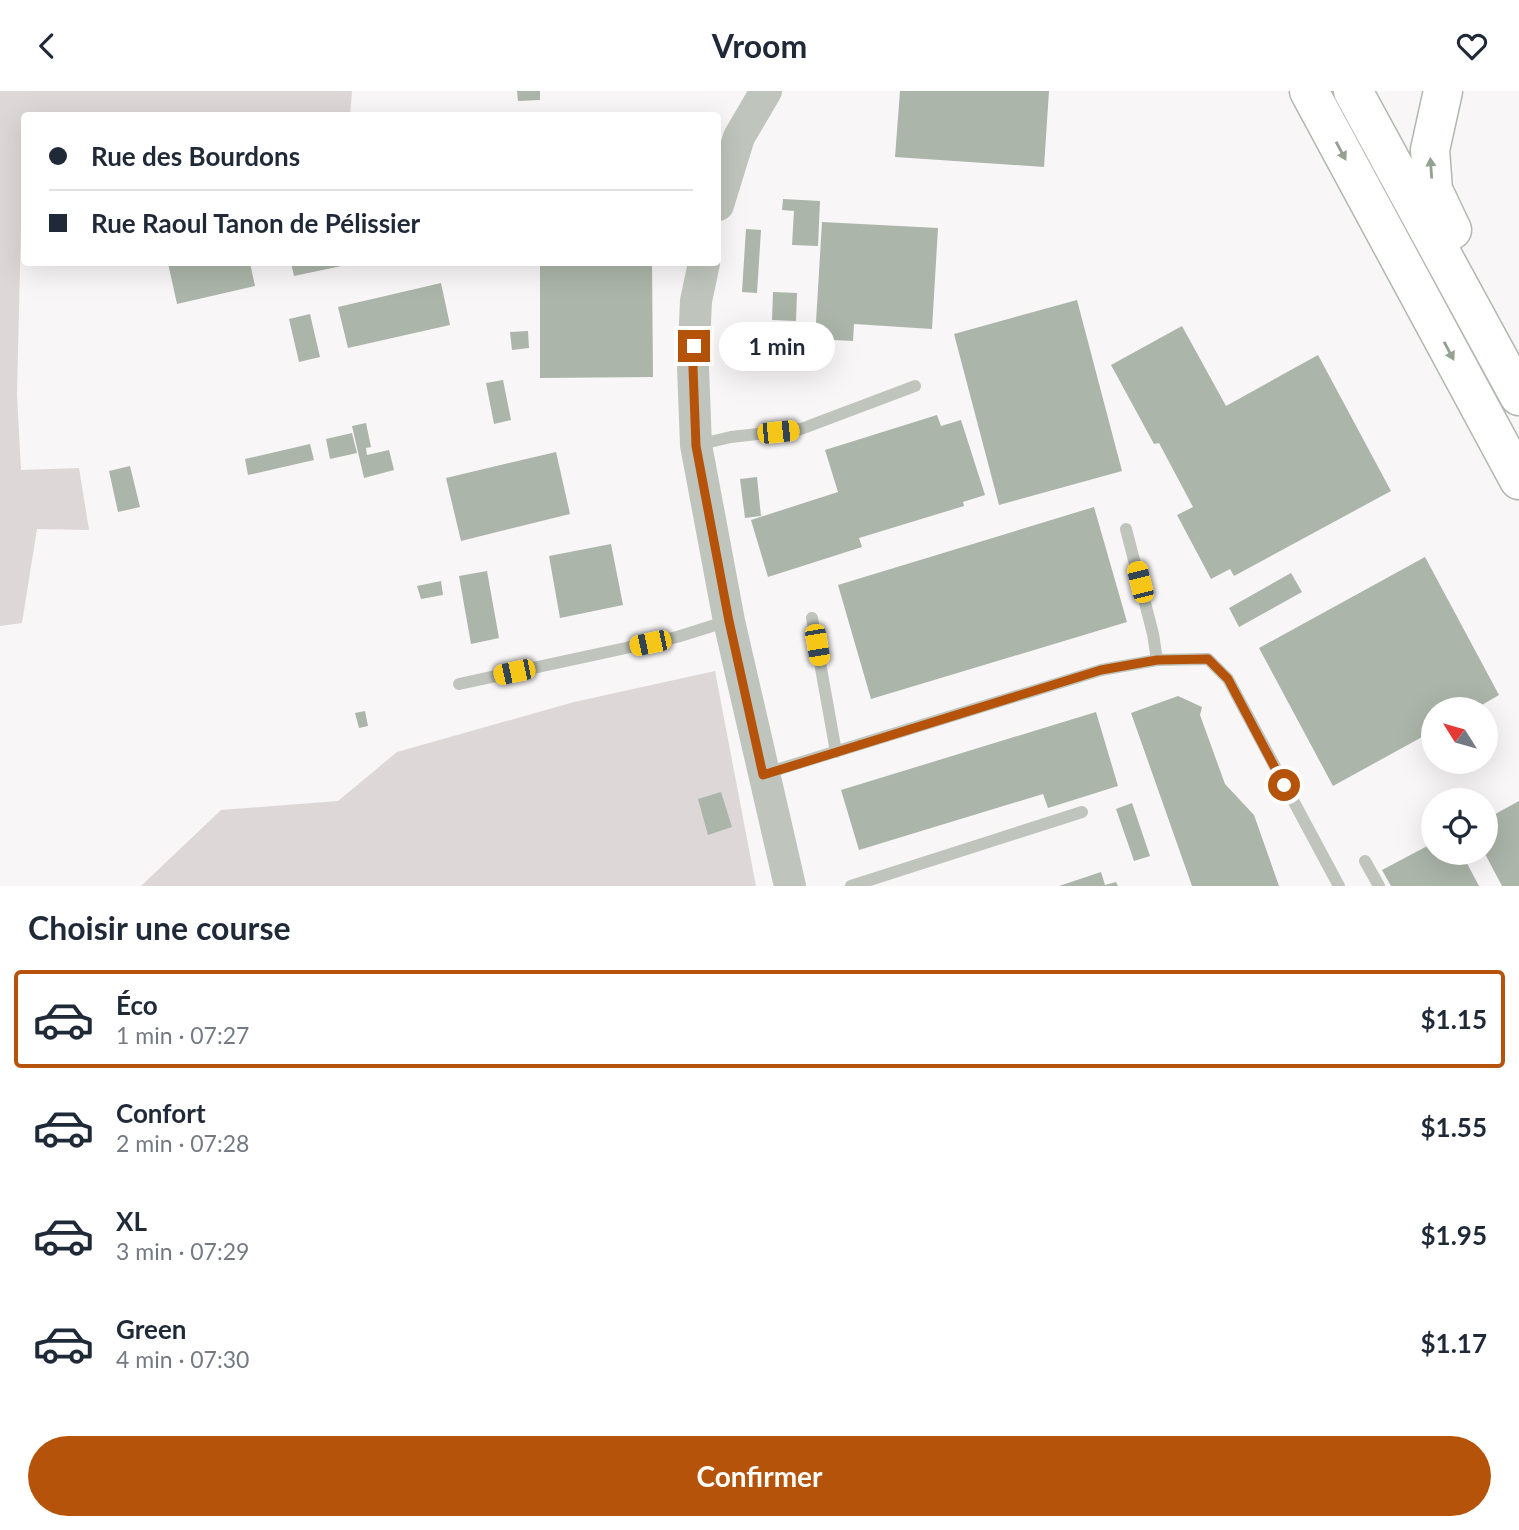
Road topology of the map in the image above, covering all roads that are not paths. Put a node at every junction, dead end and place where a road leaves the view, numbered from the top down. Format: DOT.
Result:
graph roads {
  1 [pos="766,91"];
  2 [pos="1309,91"];
  3 [pos="1353,91"];
  4 [pos="1443,91"];
  5 [pos="721,195"];
  6 [pos="703,266"];
  7 [pos="1519,363"];
  8 [pos="915,386"];
  9 [pos="1519,396"];
  10 [pos="696,446"];
  11 [pos="1519,480"];
  12 [pos="1126,529"];
  13 [pos="812,618"];
  14 [pos="729,621"];
  15 [pos="1157,660"];
  16 [pos="459,684"];
  17 [pos="836,752"];
  18 [pos="763,775"];
  19 [pos="1082,812"];
  20 [pos="1365,861"];
  21 [pos="790,886"];
  22 [pos="851,886"];
  23 [pos="1339,886"];
  24 [pos="1379,886"];
  1 -- 5 [label="street"];
  2 -- 11 [label="main road, one-way"];
  3 -- 9 [label="main road"];
  7 -- 4 [label="main road, one-way"];
  6 -- 10 [label="street"];
  8 -- 10 [label="lane"];
  10 -- 14 [label="street"];
  12 -- 15 [label="lane"];
  13 -- 17 [label="lane"];
  14 -- 16 [label="lane"];
  14 -- 18 [label="street"];
  15 -- 17 [label="lane"];
  15 -- 23 [label="lane"];
  17 -- 18 [label="lane"];
  18 -- 21 [label="street"];
  19 -- 22 [label="lane"];
  20 -- 24 [label="lane"];
}
